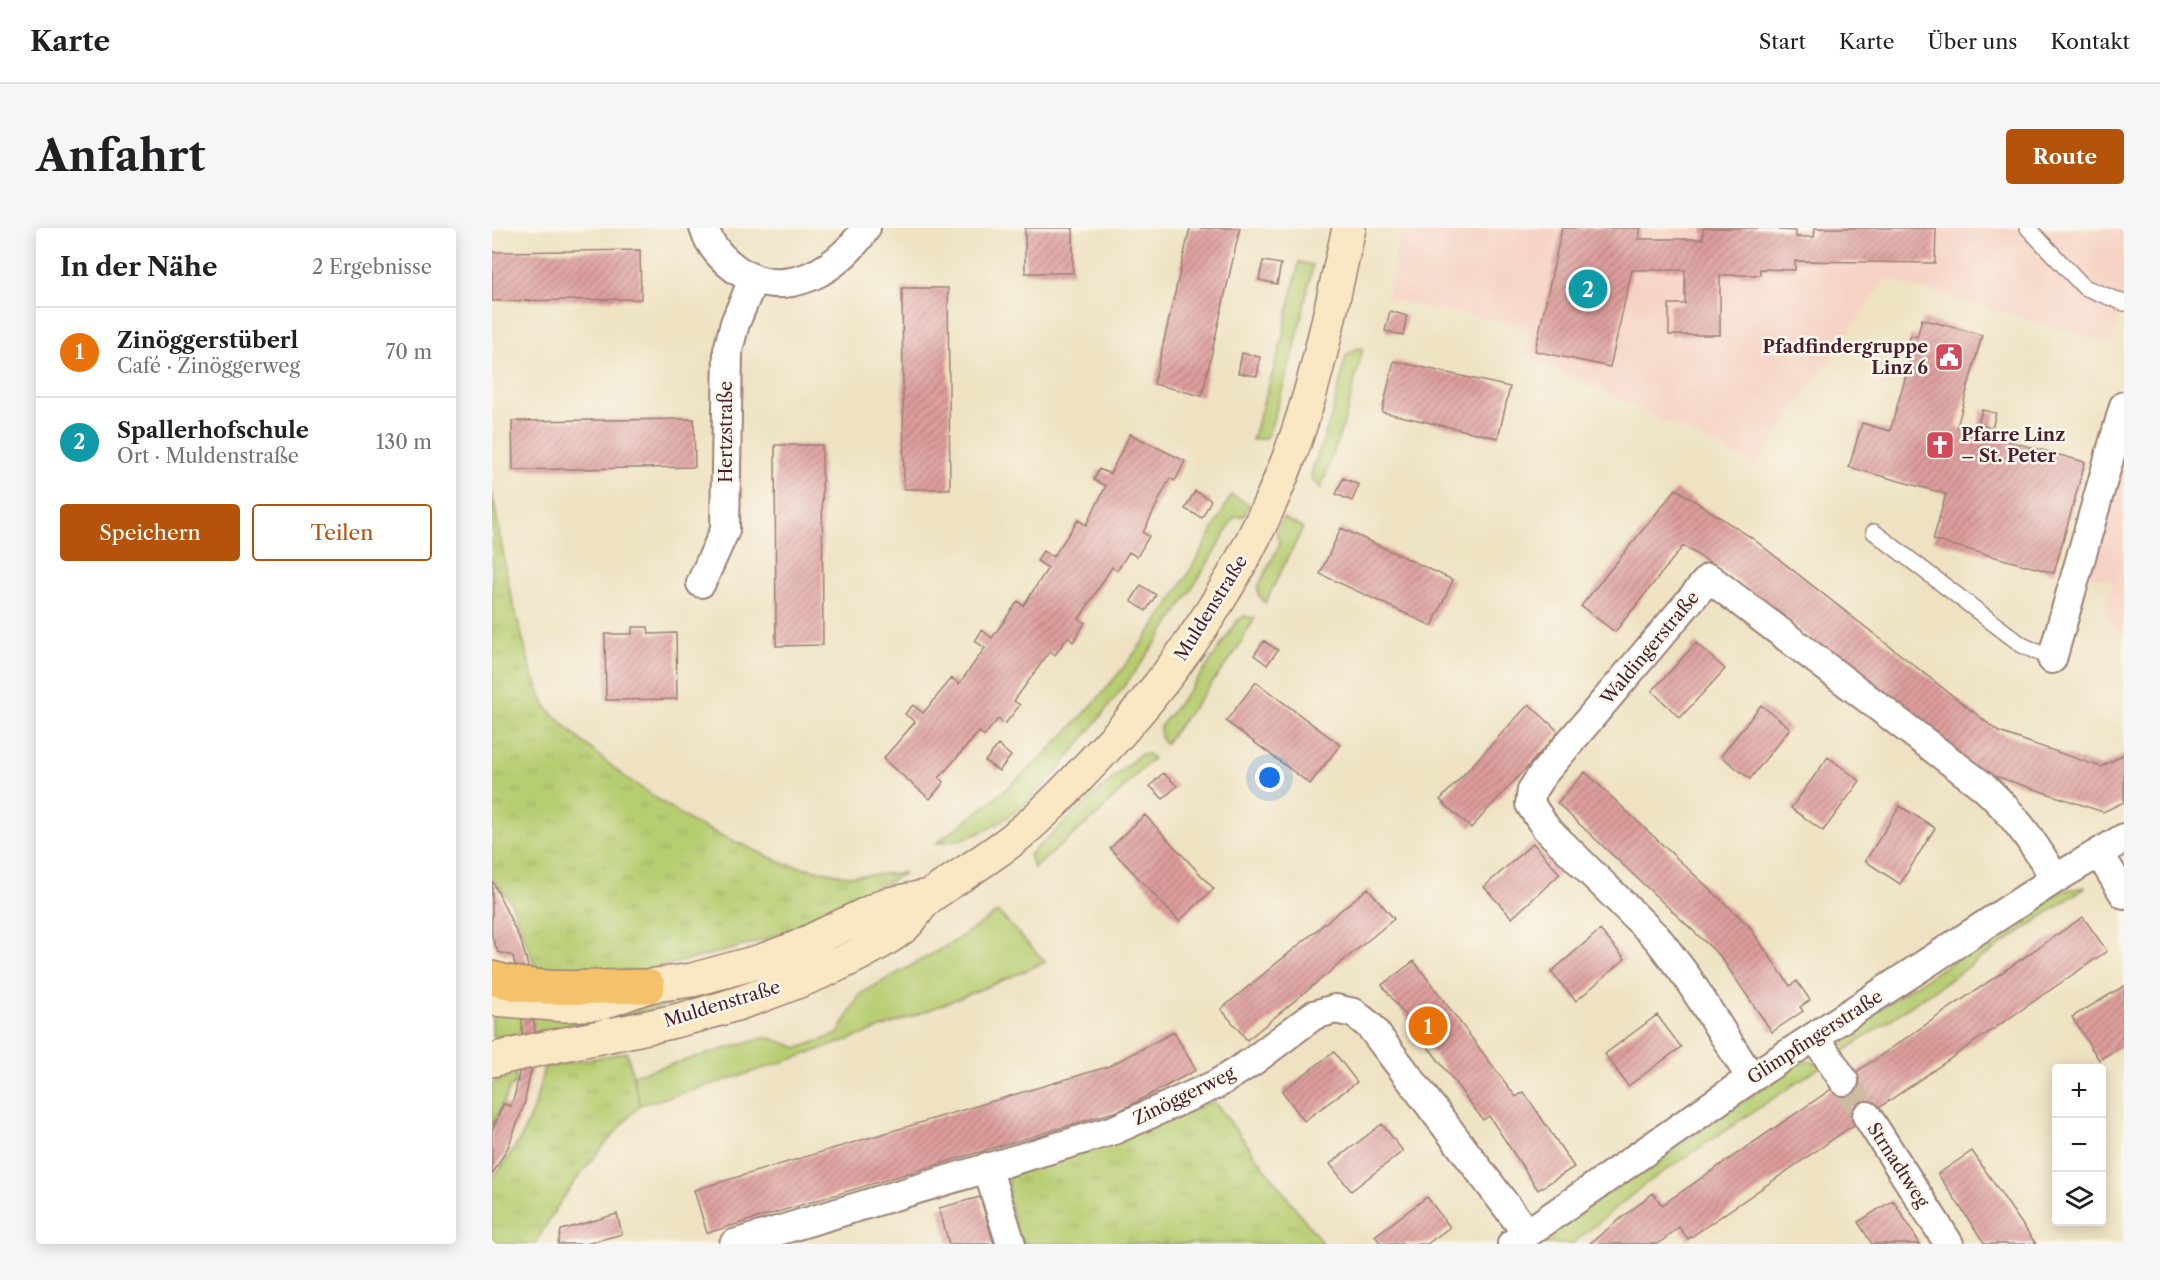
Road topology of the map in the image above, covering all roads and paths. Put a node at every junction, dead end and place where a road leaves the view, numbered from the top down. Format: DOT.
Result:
graph roads {
  1 [pos="704,228"];
  2 [pos="866,228"];
  3 [pos="1348,228"];
  4 [pos="2028,228"];
  5 [pos="753,280"];
  6 [pos="2124,303"];
  7 [pos="2124,405"];
  8 [pos="1874,532"];
  9 [pos="701,583"];
  10 [pos="2052,659"];
  11 [pos="2124,838"];
  12 [pos="2099,853"];
  13 [pos="2055,879"];
  14 [pos="2124,894"];
  15 [pos="929,896"];
  16 [pos="492,978"];
  17 [pos="648,986"];
  18 [pos="492,999"];
  19 [pos="1815,1037"];
  20 [pos="492,1060"];
  21 [pos="1751,1078"];
  22 [pos="1844,1081"];
  23 [pos="1867,1116"];
  24 [pos="987,1167"];
  25 [pos="1519,1238"];
  26 [pos="734,1244"];
  27 [pos="1011,1244"];
  28 [pos="1948,1244"];
  1 -- 5 [label="street"];
  2 -- 5 [label="street"];
  3 -- 15 [label="main road, Muldenstraße"];
  4 -- 6 [label="lane"];
  5 -- 9 [label="street, Hertzstraße"];
  7 -- 10 [label="street"];
  8 -- 10 [label="lane"];
  11 -- 12 [label="street, Glimpfingerstraße"];
  12 -- 13 [label="street, Glimpfingerstraße"];
  12 -- 14 [label="street"];
  13 -- 19 [label="street, Glimpfingerstraße"];
  13 -- 21 [label="street, Waldingerstraße"];
  15 -- 17 [label="main road, Muldenstraße"];
  15 -- 20 [label="main road, Muldenstraße"];
  16 -- 17 [label="highway"];
  17 -- 18 [label="main road, Muldenstraße"];
  19 -- 21 [label="street, Glimpfingerstraße"];
  19 -- 22 [label="street"];
  21 -- 25 [label="street, Glimpfingerstraße"];
  23 -- 28 [label="street, Strnadtweg"];
  24 -- 25 [label="street, Zinöggerweg"];
  24 -- 26 [label="street, Zinöggerweg"];
  24 -- 27 [label="street"];
}
